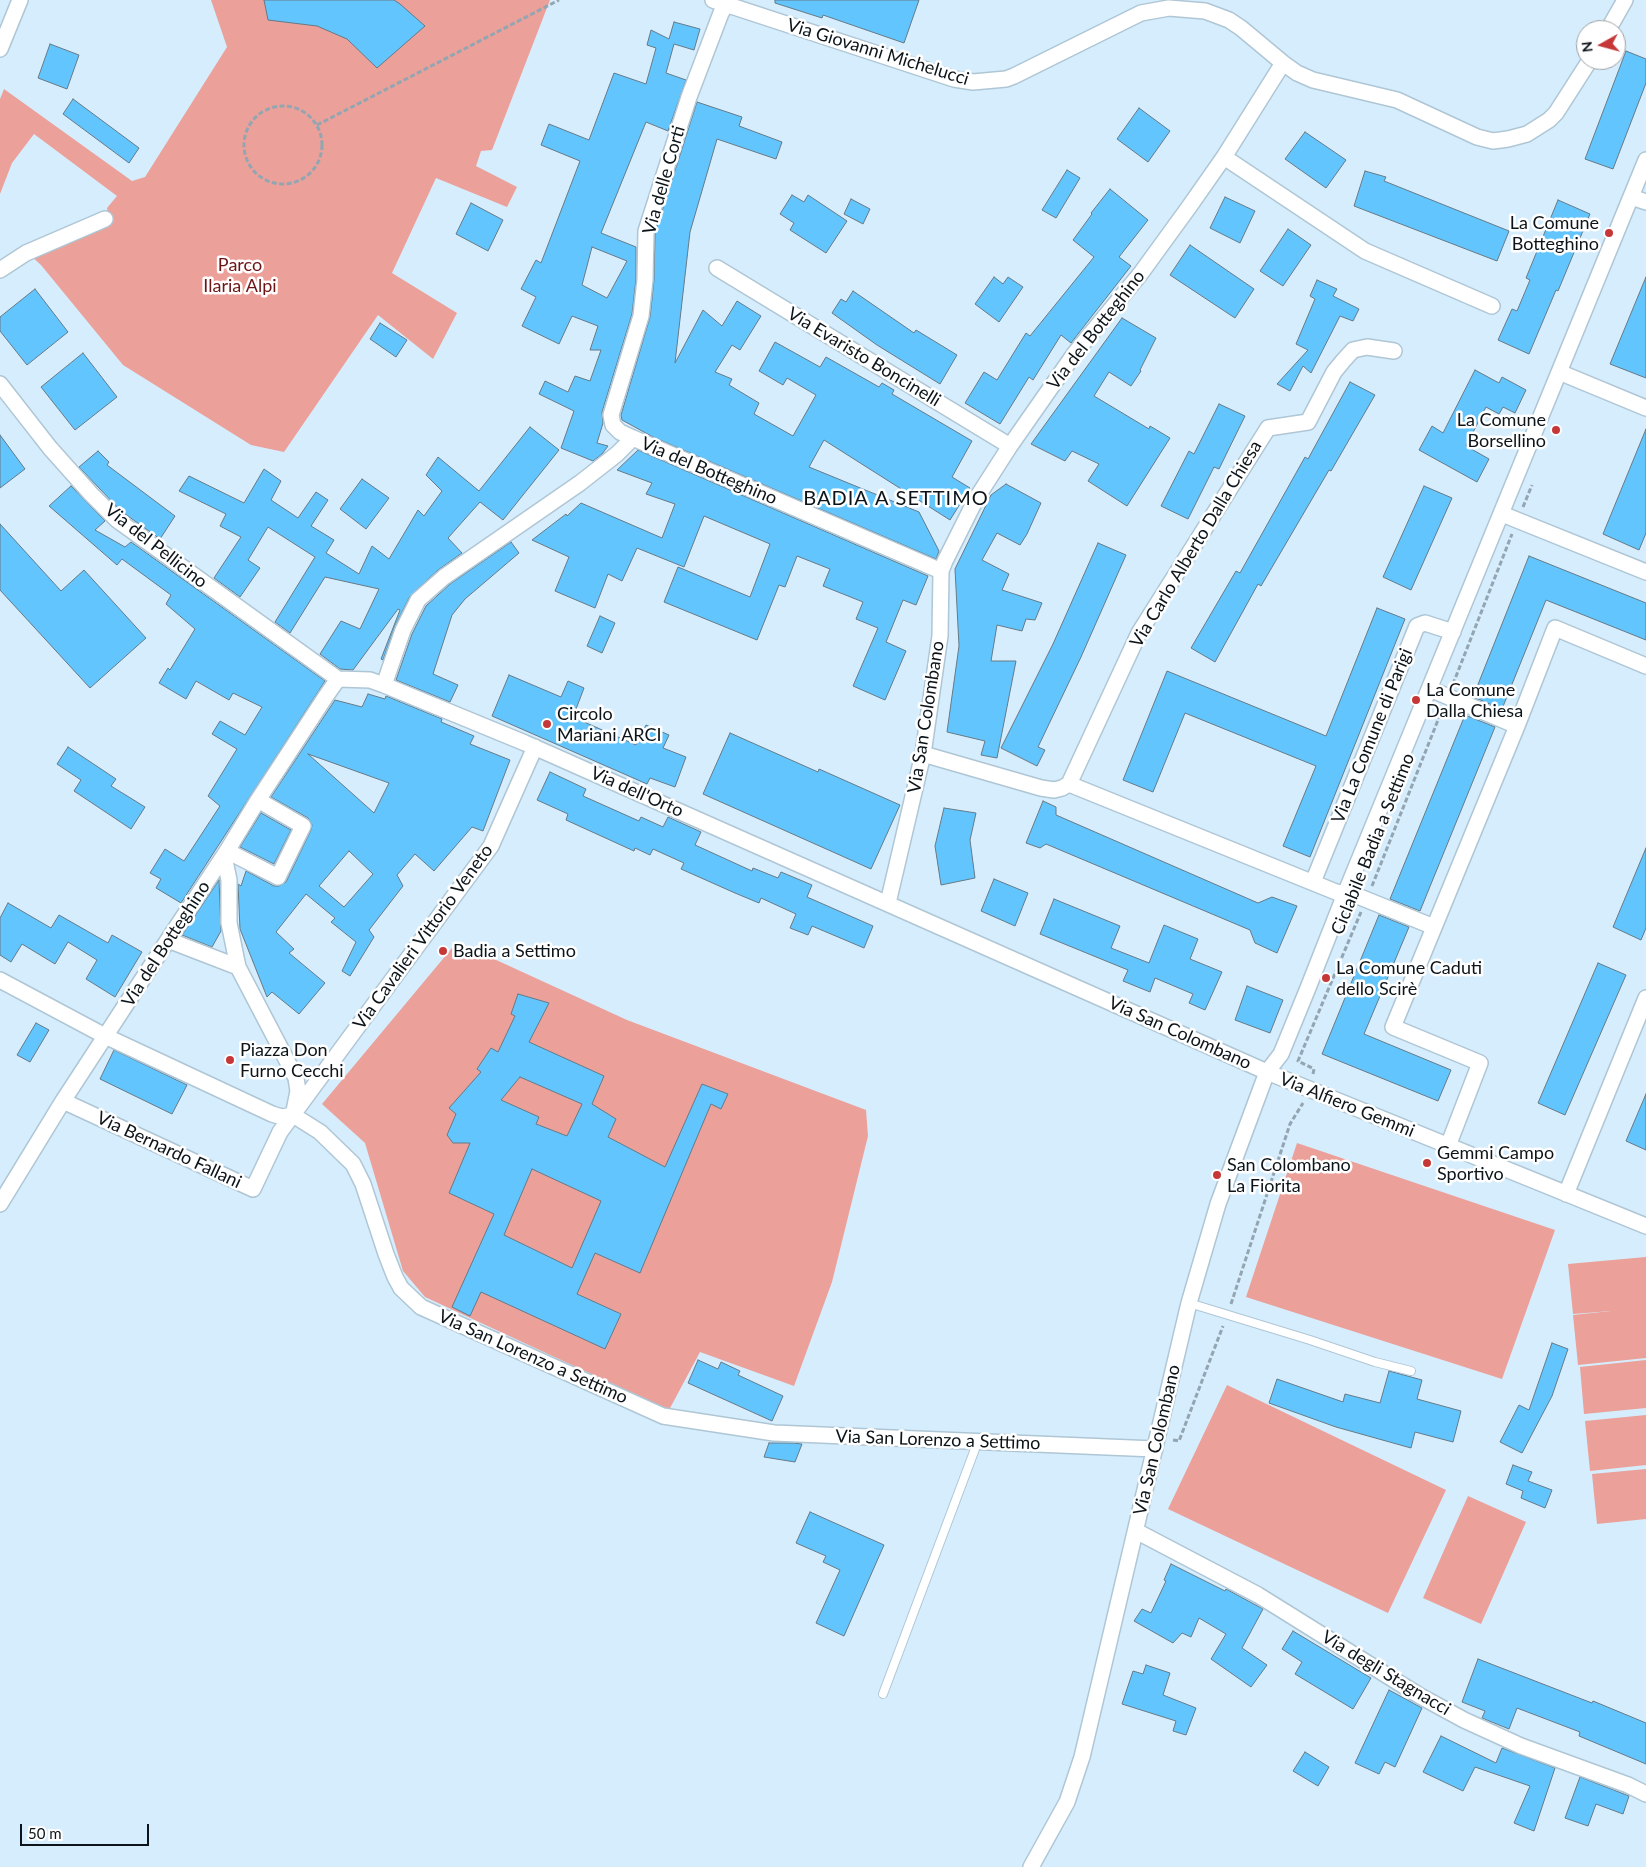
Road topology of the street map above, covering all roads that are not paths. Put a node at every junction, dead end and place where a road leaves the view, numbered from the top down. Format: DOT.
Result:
graph roads {
  1 [pos="20,0"];
  2 [pos="1626,0"];
  3 [pos="723,1"];
  4 [pos="1614,20"];
  5 [pos="0,49"];
  6 [pos="1283,63"];
  7 [pos="1584,70"];
  8 [pos="1224,157"];
  9 [pos="1646,160"];
  10 [pos="1631,197"];
  11 [pos="1646,202"];
  12 [pos="105,219"];
  13 [pos="717,268"];
  14 [pos="0,270"];
  15 [pos="1492,306"];
  16 [pos="1394,351"];
  17 [pos="1559,372"];
  18 [pos="0,384"];
  19 [pos="1646,408"];
  20 [pos="633,438"];
  21 [pos="1010,446"];
  22 [pos="1502,514"];
  23 [pos="941,571"];
  24 [pos="1646,572"];
  25 [pos="1453,632"];
  26 [pos="1646,666"];
  27 [pos="338,680"];
  28 [pos="384,685"];
  29 [pos="1430,690"];
  30 [pos="1517,726"];
  31 [pos="535,747"];
  32 [pos="923,754"];
  33 [pos="1069,784"];
  34 [pos="258,800"];
  35 [pos="226,854"];
  36 [pos="1313,882"];
  37 [pos="1346,894"];
  38 [pos="888,903"];
  39 [pos="1434,927"];
  40 [pos="168,940"];
  41 [pos="238,967"];
  42 [pos="0,980"];
  43 [pos="1646,998"];
  44 [pos="105,1036"];
  45 [pos="1267,1072"];
  46 [pos="63,1101"];
  47 [pos="293,1115"];
  48 [pos="1448,1146"];
  49 [pos="1566,1194"];
  50 [pos="0,1204"];
  51 [pos="1646,1226"];
  52 [pos="1189,1304"];
  53 [pos="1411,1371"];
  54 [pos="978,1441"];
  55 [pos="1156,1445"];
  56 [pos="1136,1531"];
  57 [pos="883,1694"];
  58 [pos="1646,1794"];
  59 [pos="1031,1867"];
  1 -- 5 [label="street"];
  2 -- 4 [label="street"];
  3 -- 6 [label="street, Via Giovanni Michelucci"];
  3 -- 20 [label="street, Via delle Corti"];
  6 -- 7 [label="street"];
  6 -- 8 [label="street, Via del Botteghino"];
  8 -- 15 [label="street"];
  8 -- 21 [label="street, Via del Botteghino"];
  9 -- 10 [label="street, Via La Comune di Parigi"];
  10 -- 11 [label="street"];
  10 -- 17 [label="street, Via La Comune di Parigi"];
  12 -- 14 [label="street"];
  13 -- 21 [label="street, Via Evaristo Boncinelli"];
  16 -- 33 [label="street, Via Carlo Alberto Dalla Chiesa"];
  17 -- 19 [label="street"];
  17 -- 22 [label="street, Via La Comune di Parigi"];
  18 -- 27 [label="street, Via del Pellicino"];
  20 -- 23 [label="street, Via del Botteghino"];
  20 -- 28 [label="street, Via del Botteghino"];
  21 -- 23 [label="street, Via del Botteghino"];
  22 -- 24 [label="street"];
  22 -- 25 [label="street, Via La Comune di Parigi"];
  23 -- 32 [label="street, Via San Colombano"];
  25 -- 29 [label="street, Via La Comune di Parigi"];
  25 -- 36 [label="street, Via La Comune di Parigi"];
  26 -- 30 [label="street"];
  27 -- 28 [label="street"];
  27 -- 34 [label="street, Via del Botteghino"];
  28 -- 31 [label="street, Via dell'Orto"];
  29 -- 30 [label="street"];
  29 -- 37 [label="street, Via La Comune di Parigi"];
  30 -- 39 [label="street"];
  31 -- 38 [label="street, Via dell'Orto"];
  31 -- 47 [label="street, Via Cavalieri Vittorio Veneto"];
  32 -- 33 [label="street"];
  32 -- 38 [label="street, Via San Colombano"];
  33 -- 36 [label="street"];
  34 -- 35 [label="street, Via del Botteghino"];
  34 -- 35 [label="street"];
  35 -- 40 [label="street, Via del Botteghino"];
  35 -- 41 [label="street"];
  36 -- 37 [label="street"];
  37 -- 39 [label="street"];
  37 -- 45 [label="street, Via La Comune di Parigi"];
  38 -- 45 [label="street, Via San Colombano"];
  39 -- 48 [label="street"];
  40 -- 41 [label="street"];
  40 -- 44 [label="street, Via del Botteghino"];
  41 -- 47 [label="street"];
  42 -- 44 [label="street"];
  43 -- 49 [label="street"];
  44 -- 46 [label="street, Via del Botteghino"];
  44 -- 47 [label="street"];
  45 -- 48 [label="street, Via Alfiero Gemmi"];
  45 -- 52 [label="street, Via San Colombano"];
  46 -- 47 [label="street, Via Bernardo Fallani"];
  46 -- 50 [label="street, Via del Botteghino"];
  47 -- 54 [label="street, Via San Lorenzo a Settimo"];
  48 -- 49 [label="street, Via Alfiero Gemmi"];
  49 -- 51 [label="street, Via Alfiero Gemmi"];
  52 -- 53 [label="lane"];
  52 -- 55 [label="street, Via San Colombano"];
  54 -- 55 [label="street, Via San Lorenzo a Settimo"];
  54 -- 57 [label="lane"];
  55 -- 56 [label="street, Via San Colombano"];
  56 -- 58 [label="street, Via degli Stagnacci"];
  56 -- 59 [label="street, Via San Colombano"];
}
